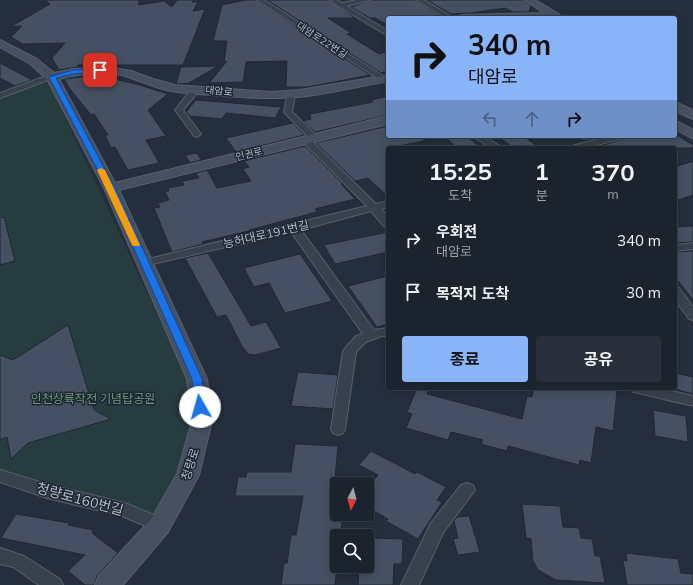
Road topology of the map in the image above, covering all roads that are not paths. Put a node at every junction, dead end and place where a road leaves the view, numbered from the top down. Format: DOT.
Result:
graph roads {
  1 [pos="260,0"];
  2 [pos="333,0"];
  3 [pos="367,0"];
  4 [pos="419,0"];
  5 [pos="529,0"];
  6 [pos="340,5"];
  7 [pos="447,16"];
  8 [pos="554,16"];
  9 [pos="386,33"];
  10 [pos="0,43"];
  11 [pos="52,77"];
  12 [pos="386,80"];
  13 [pos="0,85"];
  14 [pos="196,89"];
  15 [pos="15,91"];
  16 [pos="291,94"];
  17 [pos="0,96"];
  18 [pos="677,107"];
  19 [pos="693,115"];
  20 [pos="386,121"];
  21 [pos="677,125"];
  22 [pos="197,134"];
  23 [pos="693,135"];
  24 [pos="480,138"];
  25 [pos="612,138"];
  26 [pos="311,140"];
  27 [pos="494,146"];
  28 [pos="582,146"];
  29 [pos="111,188"];
  30 [pos="386,205"];
  31 [pos="374,208"];
  32 [pos="386,222"];
  33 [pos="294,228"];
  34 [pos="693,246"];
  35 [pos="677,248"];
  36 [pos="144,262"];
  37 [pos="677,294"];
  38 [pos="693,316"];
  39 [pos="386,332"];
  40 [pos="371,335"];
  41 [pos="646,390"];
  42 [pos="693,401"];
  43 [pos="338,429"];
  44 [pos="0,476"];
  45 [pos="467,490"];
  46 [pos="160,525"];
  47 [pos="0,556"];
  48 [pos="54,585"];
  49 [pos="107,585"];
  50 [pos="410,585"];
  1 -- 12 [label="street, 대암로22번길"];
  2 -- 6 [label="street"];
  3 -- 6 [label="street"];
  4 -- 7 [label="street"];
  5 -- 8 [label="street"];
  6 -- 9 [label="street"];
  10 -- 11 [label="street, 청량로"];
  11 -- 14 [label="street, 대암로"];
  11 -- 15 [label="street"];
  11 -- 29 [label="street, 청량로"];
  12 -- 16 [label="street, 대암로"];
  13 -- 15 [label="street"];
  14 -- 16 [label="street, 대암로"];
  14 -- 22 [label="street"];
  15 -- 17 [label="street"];
  16 -- 26 [label="street"];
  18 -- 19 [label="street"];
  20 -- 26 [label="street, 인권로"];
  21 -- 23 [label="street"];
  24 -- 27 [label="street"];
  25 -- 28 [label="street"];
  26 -- 29 [label="street, 인권로"];
  26 -- 31 [label="street"];
  29 -- 36 [label="street, 청량로"];
  30 -- 31 [label="street, 능허대로191번길"];
  31 -- 32 [label="street"];
  31 -- 33 [label="street, 능허대로191번길"];
  33 -- 36 [label="street, 능허대로191번길"];
  33 -- 40 [label="street"];
  34 -- 35 [label="street"];
  36 -- 46 [label="street, 청량로"];
  37 -- 38 [label="street"];
  39 -- 40 [label="street"];
  40 -- 43 [label="street"];
  41 -- 42 [label="street"];
  44 -- 46 [label="street, 청량로160번길"];
  45 -- 50 [label="street"];
  46 -- 49 [label="street, 청량로"];
  47 -- 48 [label="street"];
}
